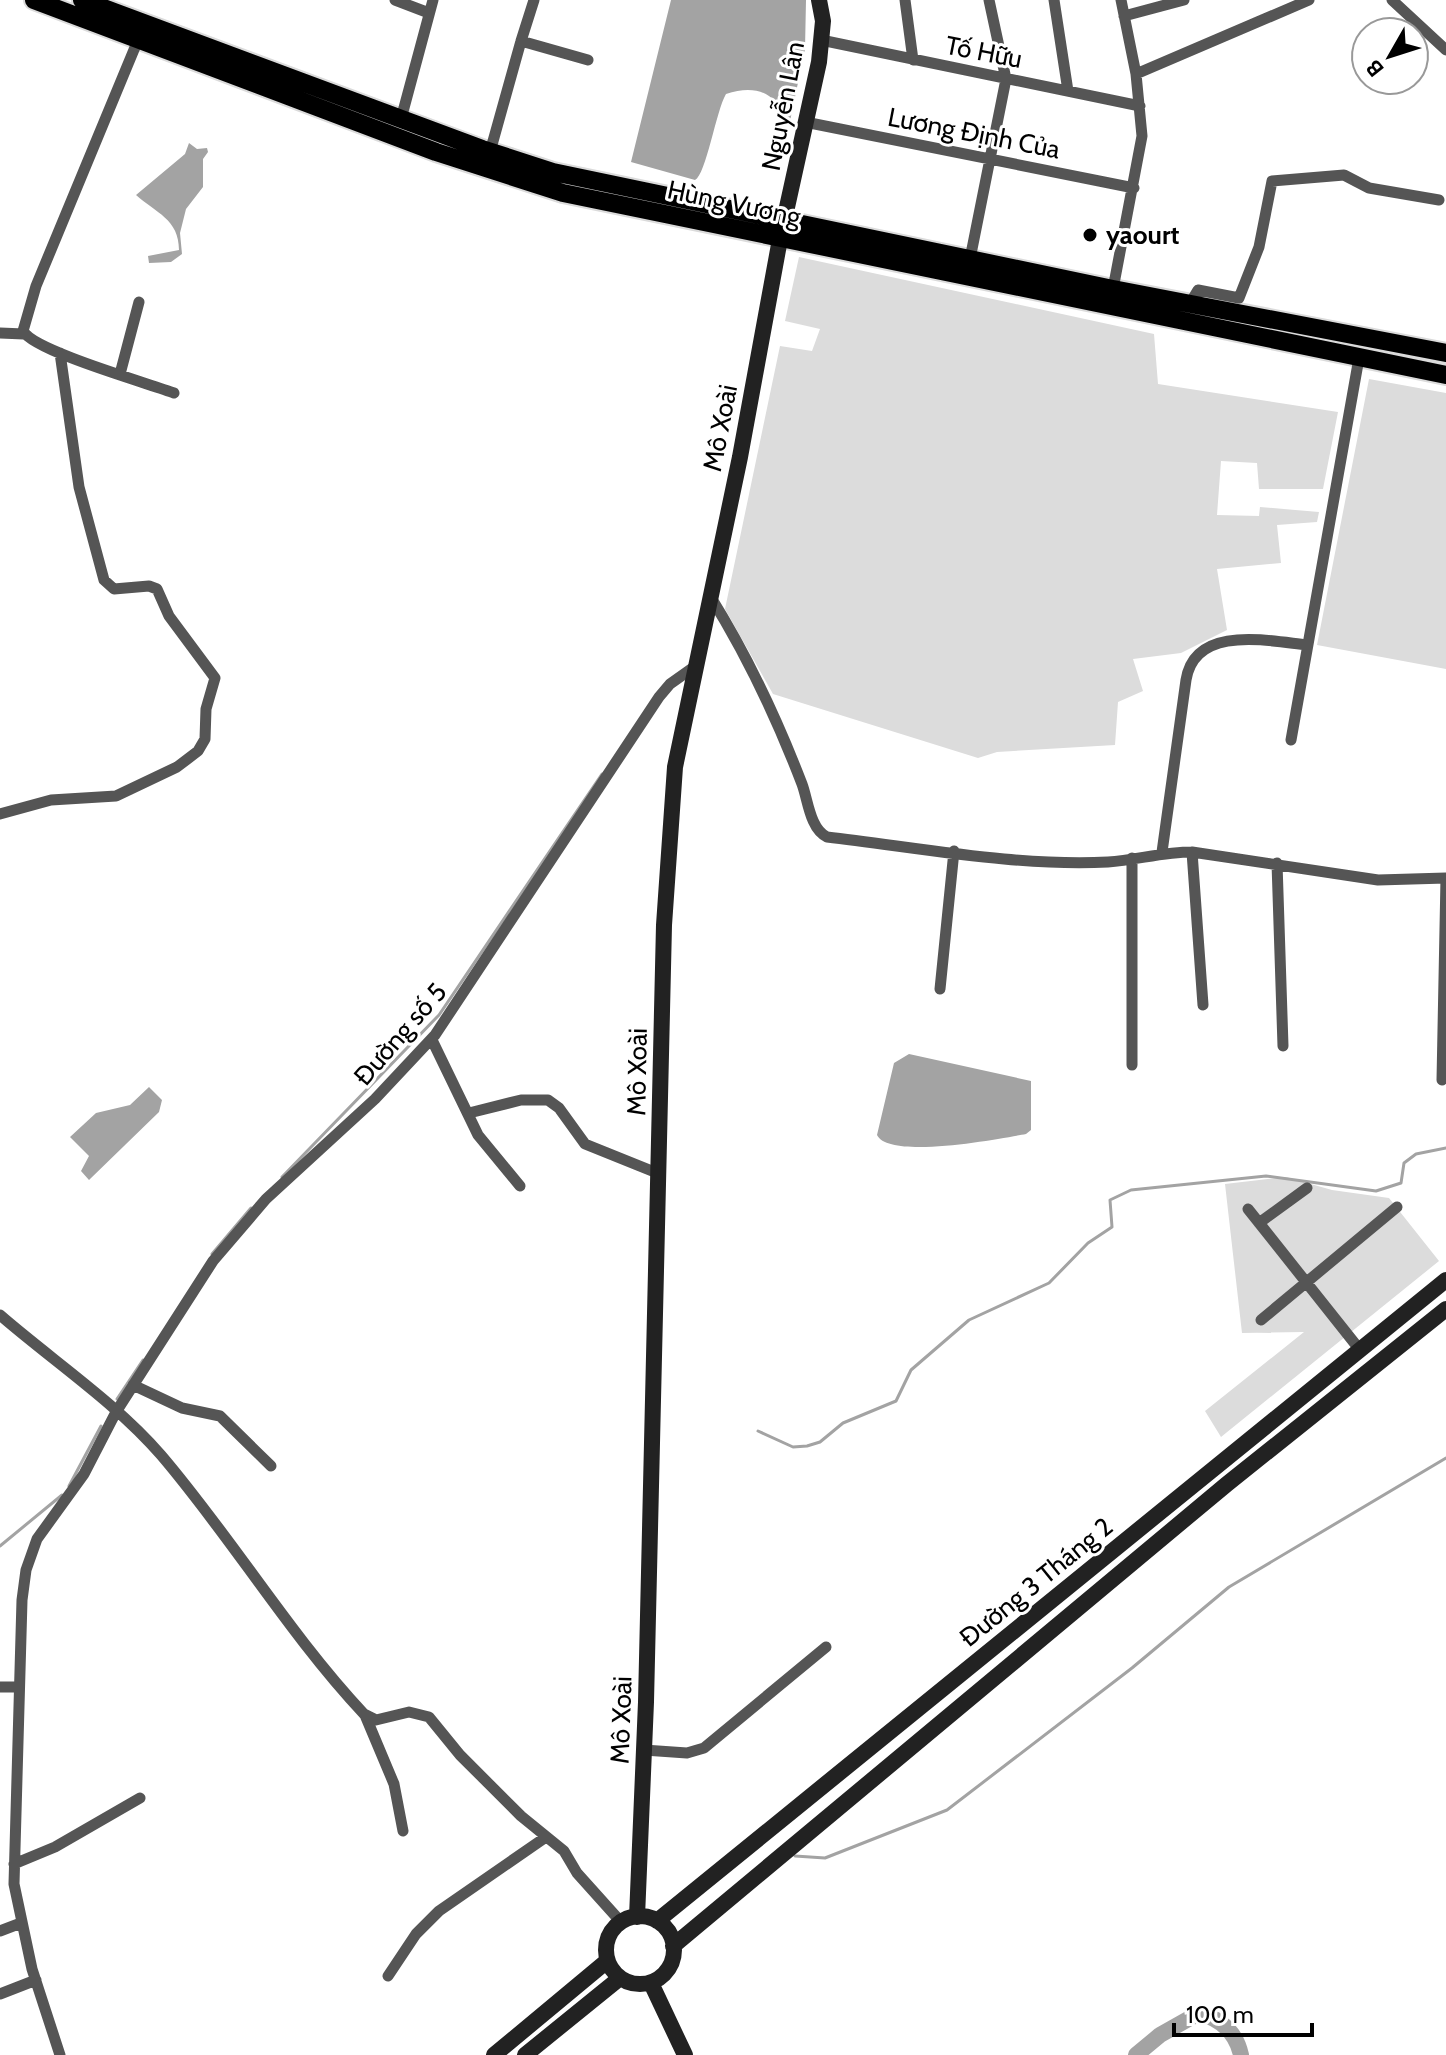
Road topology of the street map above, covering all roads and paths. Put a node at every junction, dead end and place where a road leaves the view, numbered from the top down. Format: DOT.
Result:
graph roads {
  1 [pos="34,0"];
  2 [pos="395,0"];
  3 [pos="433,0"];
  4 [pos="534,0"];
  5 [pos="819,0"];
  6 [pos="905,0"];
  7 [pos="989,0"];
  8 [pos="1054,0"];
  9 [pos="1121,0"];
  10 [pos="1184,0"];
  11 [pos="1309,0"];
  12 [pos="1392,0"];
  13 [pos="90,9"];
  14 [pos="429,13"];
  15 [pos="1124,16"];
  16 [pos="138,40"];
  17 [pos="821,40"];
  18 [pos="521,41"];
  19 [pos="1446,50"];
  20 [pos="588,60"];
  21 [pos="913,60"];
  22 [pos="1136,74"];
  23 [pos="1006,79"];
  24 [pos="1068,91"];
  25 [pos="1140,106"];
  26 [pos="401,119"];
  27 [pos="805,122"];
  28 [pos="490,152"];
  29 [pos="992,158"];
  30 [pos="1134,188"];
  31 [pos="1439,200"];
  32 [pos="782,230"];
  33 [pos="970,259"];
  34 [pos="1113,289"];
  35 [pos="139,302"];
  36 [pos="1189,305"];
  37 [pos="0,333"];
  38 [pos="24,334"];
  39 [pos="1362,337"];
  40 [pos="60,353"];
  41 [pos="1446,353"];
  42 [pos="1359,358"];
  43 [pos="120,374"];
  44 [pos="1446,375"];
  45 [pos="174,393"];
  46 [pos="710,596"];
  47 [pos="1307,645"];
  48 [pos="694,667"];
  49 [pos="1291,740"];
  50 [pos="0,814"];
  51 [pos="954,851"];
  52 [pos="1162,852"];
  53 [pos="1192,852"];
  54 [pos="1132,858"];
  55 [pos="1277,863"];
  56 [pos="940,989"];
  57 [pos="1203,1005"];
  58 [pos="432,1040"];
  59 [pos="1283,1046"];
  60 [pos="1132,1065"];
  61 [pos="1442,1080"];
  62 [pos="469,1113"];
  63 [pos="657,1173"];
  64 [pos="520,1186"];
  65 [pos="1307,1188"];
  66 [pos="1397,1207"];
  67 [pos="1248,1209"];
  68 [pos="1259,1223"];
  69 [pos="1446,1280"];
  70 [pos="1306,1282"];
  71 [pos="1446,1309"];
  72 [pos="0,1315"];
  73 [pos="1261,1320"];
  74 [pos="1360,1350"];
  75 [pos="133,1385"];
  76 [pos="116,1412"];
  77 [pos="271,1466"];
  78 [pos="1215,1467"];
  79 [pos="1227,1484"];
  80 [pos="826,1647"];
  81 [pos="0,1687"];
  82 [pos="19,1687"];
  83 [pos="364,1714"];
  84 [pos="644,1750"];
  85 [pos="852,1762"];
  86 [pos="868,1781"];
  87 [pos="140,1798"];
  88 [pos="403,1831"];
  89 [pos="546,1837"];
  90 [pos="14,1864"];
  91 [pos="629,1919"];
  92 [pos="657,1921"];
  93 [pos="21,1923"];
  94 [pos="0,1931"];
  95 [pos="673,1946"];
  96 [pos="607,1961"];
  97 [pos="388,1976"];
  98 [pos="620,1978"];
  99 [pos="36,1980"];
  100 [pos="651,1983"];
  101 [pos="0,1994"];
  102 [pos="60,2055"];
  103 [pos="494,2055"];
  104 [pos="525,2055"];
  105 [pos="685,2055"];
  1 -- 13 [label="main road, Hùng Vương"];
  2 -- 14 [label="street"];
  3 -- 14 [label="street"];
  4 -- 18 [label="street"];
  5 -- 17 [label="main road, Nguyễn Lân"];
  6 -- 21 [label="street"];
  7 -- 23 [label="street"];
  8 -- 24 [label="street"];
  9 -- 15 [label="street"];
  10 -- 15 [label="street"];
  11 -- 22 [label="street"];
  12 -- 19 [label="street"];
  13 -- 16 [label="main road, Hùng Vương"];
  13 -- 26 [label="main road, Hùng Vương"];
  14 -- 26 [label="street"];
  15 -- 22 [label="street"];
  16 -- 32 [label="main road, Hùng Vương"];
  16 -- 38 [label="street"];
  17 -- 21 [label="street, Tố Hữu"];
  17 -- 27 [label="main road, Nguyễn Lân"];
  18 -- 20 [label="street"];
  18 -- 28 [label="street"];
  21 -- 23 [label="street, Tố Hữu"];
  22 -- 25 [label="street"];
  23 -- 24 [label="street, Tố Hữu"];
  23 -- 29 [label="street"];
  24 -- 25 [label="street, Tố Hữu"];
  25 -- 30 [label="street"];
  26 -- 28 [label="main road, Hùng Vương"];
  27 -- 29 [label="street, Lương Định Của"];
  27 -- 32 [label="main road, Nguyễn Lân"];
  28 -- 32 [label="main road, Hùng Vương"];
  29 -- 30 [label="street, Lương Định Của"];
  29 -- 33 [label="street"];
  30 -- 34 [label="street"];
  31 -- 36 [label="street"];
  32 -- 33 [label="main road, Hùng Vương"];
  32 -- 42 [label="main road, Hùng Vương"];
  32 -- 46 [label="main road, Mô Xoài"];
  33 -- 34 [label="main road, Hùng Vương"];
  34 -- 36 [label="main road, Hùng Vương"];
  35 -- 43 [label="street"];
  36 -- 39 [label="main road, Hùng Vương"];
  37 -- 38 [label="street"];
  38 -- 40 [label="street"];
  39 -- 41 [label="main road, Hùng Vương"];
  39 -- 42 [label="main road"];
  40 -- 43 [label="street"];
  40 -- 50 [label="street"];
  42 -- 44 [label="main road, Hùng Vương"];
  42 -- 47 [label="street"];
  43 -- 45 [label="street"];
  46 -- 48 [label="main road, Mô Xoài"];
  46 -- 51 [label="street"];
  47 -- 49 [label="street"];
  47 -- 52 [label="street"];
  48 -- 58 [label="street, Đường số 5"];
  48 -- 63 [label="main road, Mô Xoài"];
  51 -- 54 [label="street"];
  51 -- 56 [label="street"];
  52 -- 53 [label="street"];
  52 -- 54 [label="street"];
  53 -- 55 [label="street"];
  53 -- 57 [label="street"];
  54 -- 60 [label="street"];
  55 -- 59 [label="street"];
  55 -- 61 [label="street"];
  58 -- 62 [label="street"];
  58 -- 75 [label="street, Đường số 5"];
  62 -- 63 [label="street"];
  62 -- 64 [label="street"];
  63 -- 84 [label="main road, Mô Xoài"];
  65 -- 68 [label="street"];
  66 -- 70 [label="street"];
  67 -- 68 [label="street"];
  68 -- 70 [label="street"];
  69 -- 74 [label="main road, Đường 3 Tháng 2"];
  70 -- 73 [label="street"];
  70 -- 74 [label="street"];
  71 -- 79 [label="main road, Đường 3 Tháng 2"];
  72 -- 76 [label="street"];
  74 -- 78 [label="main road, Đường 3 Tháng 2"];
  75 -- 76 [label="street, Đường số 5"];
  75 -- 77 [label="street"];
  76 -- 82 [label="street, Đường số 5"];
  76 -- 83 [label="street"];
  78 -- 79 [label="main road"];
  78 -- 85 [label="main road, Đường 3 Tháng 2"];
  79 -- 86 [label="main road, Đường 3 Tháng 2"];
  80 -- 84 [label="street"];
  81 -- 82 [label="street"];
  82 -- 90 [label="street, Đường số 5"];
  83 -- 88 [label="street"];
  83 -- 89 [label="street"];
  84 -- 91 [label="main road, Mô Xoài"];
  85 -- 86 [label="main road"];
  85 -- 92 [label="main road, Đường 3 Tháng 2"];
  86 -- 95 [label="main road, Đường 3 Tháng 2"];
  87 -- 90 [label="street"];
  89 -- 91 [label="street"];
  89 -- 97 [label="street"];
  90 -- 93 [label="street, Đường số 5"];
  91 -- 92 [label="main road"];
  91 -- 96 [label="main road"];
  92 -- 95 [label="main road"];
  93 -- 94 [label="street"];
  93 -- 99 [label="street, Đường số 5"];
  95 -- 100 [label="main road"];
  96 -- 98 [label="main road"];
  96 -- 103 [label="main road"];
  98 -- 100 [label="main road"];
  98 -- 104 [label="main road"];
  99 -- 101 [label="street"];
  99 -- 102 [label="street, Đường số 5"];
  100 -- 105 [label="main road"];
}
